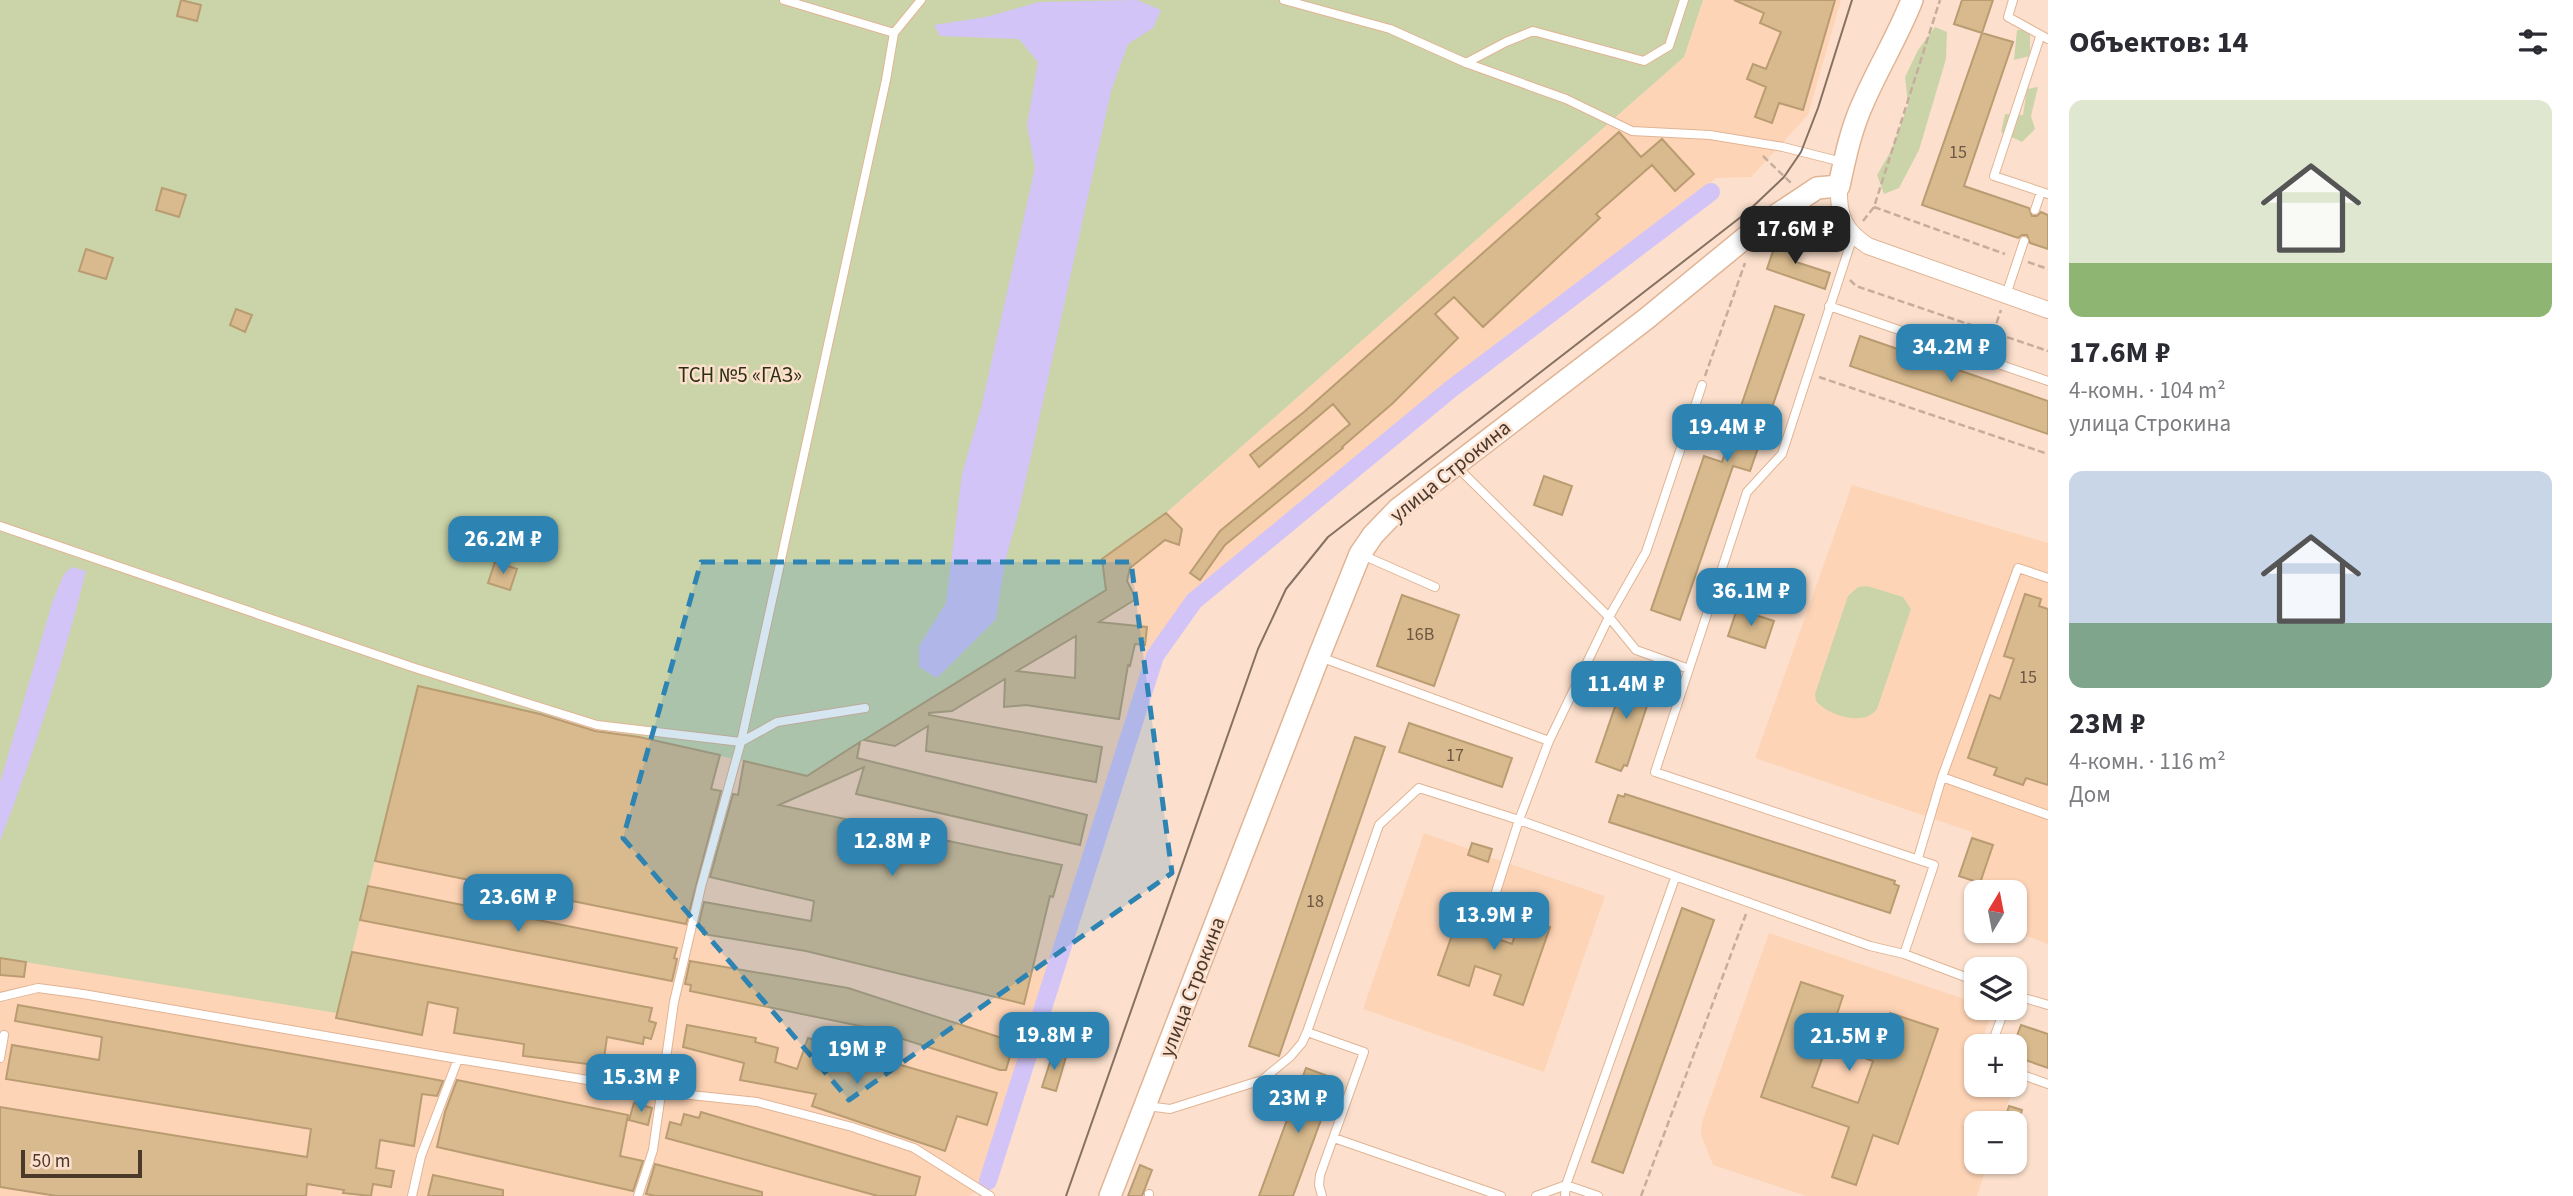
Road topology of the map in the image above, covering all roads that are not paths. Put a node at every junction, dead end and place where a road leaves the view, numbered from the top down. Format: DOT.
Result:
graph roads {
  1 [pos="784,0"];
  2 [pos="921,0"];
  3 [pos="1284,0"];
  4 [pos="1684,0"];
  5 [pos="1912,0"];
  6 [pos="2013,0"];
  7 [pos="894,33"];
  8 [pos="2044,38"];
  9 [pos="1466,63"];
  10 [pos="1844,162"];
  11 [pos="1839,186"];
  12 [pos="2044,193"];
  13 [pos="2035,210"];
  14 [pos="1853,236"];
  15 [pos="2024,241"];
  16 [pos="2006,295"];
  17 [pos="1829,306"];
  18 [pos="2048,310"];
  19 [pos="2048,382"];
  20 [pos="1702,385"];
  21 [pos="1455,465"];
  22 [pos="0,526"];
  23 [pos="1360,554"];
  24 [pos="2048,578"];
  25 [pos="1434,587"];
  26 [pos="1609,617"];
  27 [pos="1318,656"];
  28 [pos="1689,669"];
  29 [pos="866,708"];
  30 [pos="1549,741"];
  31 [pos="741,742"];
  32 [pos="1942,777"];
  33 [pos="2048,815"];
  34 [pos="1519,820"];
  35 [pos="1918,858"];
  36 [pos="1675,878"];
  37 [pos="1495,895"];
  38 [pos="1904,954"];
  39 [pos="1964,976"];
  40 [pos="0,997"];
  41 [pos="2027,999"];
  42 [pos="2048,1006"];
  43 [pos="1307,1032"];
  44 [pos="4,1035"];
  45 [pos="0,1058"];
  46 [pos="458,1059"];
  47 [pos="2027,1077"];
  48 [pos="2048,1084"];
  49 [pos="662,1092"];
  50 [pos="1145,1106"];
  51 [pos="1334,1138"];
  52 [pos="1566,1185"];
  53 [pos="412,1196"];
  54 [pos="638,1196"];
  55 [pos="990,1196"];
  56 [pos="1110,1196"];
  57 [pos="1322,1196"];
  58 [pos="1501,1196"];
  59 [pos="1536,1196"];
  60 [pos="1565,1196"];
  61 [pos="1598,1196"];
  1 -- 7 [label="lane"];
  2 -- 7 [label="lane"];
  3 -- 9 [label="lane"];
  4 -- 9 [label="lane"];
  5 -- 10 [label="street"];
  6 -- 8 [label="lane"];
  7 -- 31 [label="lane"];
  8 -- 12 [label="lane"];
  9 -- 10 [label="lane"];
  10 -- 11 [label="street"];
  11 -- 14 [label="street"];
  11 -- 21 [label="street, улица Строкина"];
  12 -- 13 [label="lane"];
  14 -- 16 [label="street"];
  14 -- 17 [label="lane"];
  15 -- 16 [label="lane"];
  16 -- 18 [label="street"];
  17 -- 19 [label="lane"];
  17 -- 28 [label="lane"];
  20 -- 26 [label="lane"];
  21 -- 23 [label="street, улица Строкина"];
  21 -- 26 [label="lane"];
  22 -- 31 [label="lane"];
  23 -- 25 [label="lane"];
  23 -- 27 [label="street, улица Строкина"];
  24 -- 32 [label="lane"];
  26 -- 28 [label="lane"];
  26 -- 30 [label="lane"];
  27 -- 30 [label="lane"];
  27 -- 50 [label="street, улица Строкина"];
  28 -- 35 [label="lane"];
  29 -- 31 [label="lane"];
  30 -- 34 [label="lane"];
  31 -- 49 [label="lane"];
  32 -- 33 [label="lane"];
  32 -- 35 [label="lane"];
  34 -- 36 [label="lane"];
  34 -- 37 [label="lane"];
  34 -- 43 [label="lane"];
  35 -- 38 [label="lane"];
  36 -- 38 [label="lane"];
  36 -- 52 [label="lane"];
  38 -- 39 [label="lane"];
  40 -- 46 [label="lane"];
  41 -- 42 [label="lane"];
  43 -- 50 [label="lane"];
  43 -- 51 [label="lane"];
  44 -- 45 [label="lane"];
  46 -- 49 [label="lane"];
  46 -- 53 [label="lane"];
  47 -- 48 [label="lane"];
  49 -- 54 [label="lane"];
  49 -- 55 [label="lane"];
  50 -- 56 [label="street, улица Строкина"];
  51 -- 57 [label="lane"];
  51 -- 58 [label="lane"];
  52 -- 59 [label="lane"];
  52 -- 60 [label="lane"];
  52 -- 61 [label="lane"];
}
